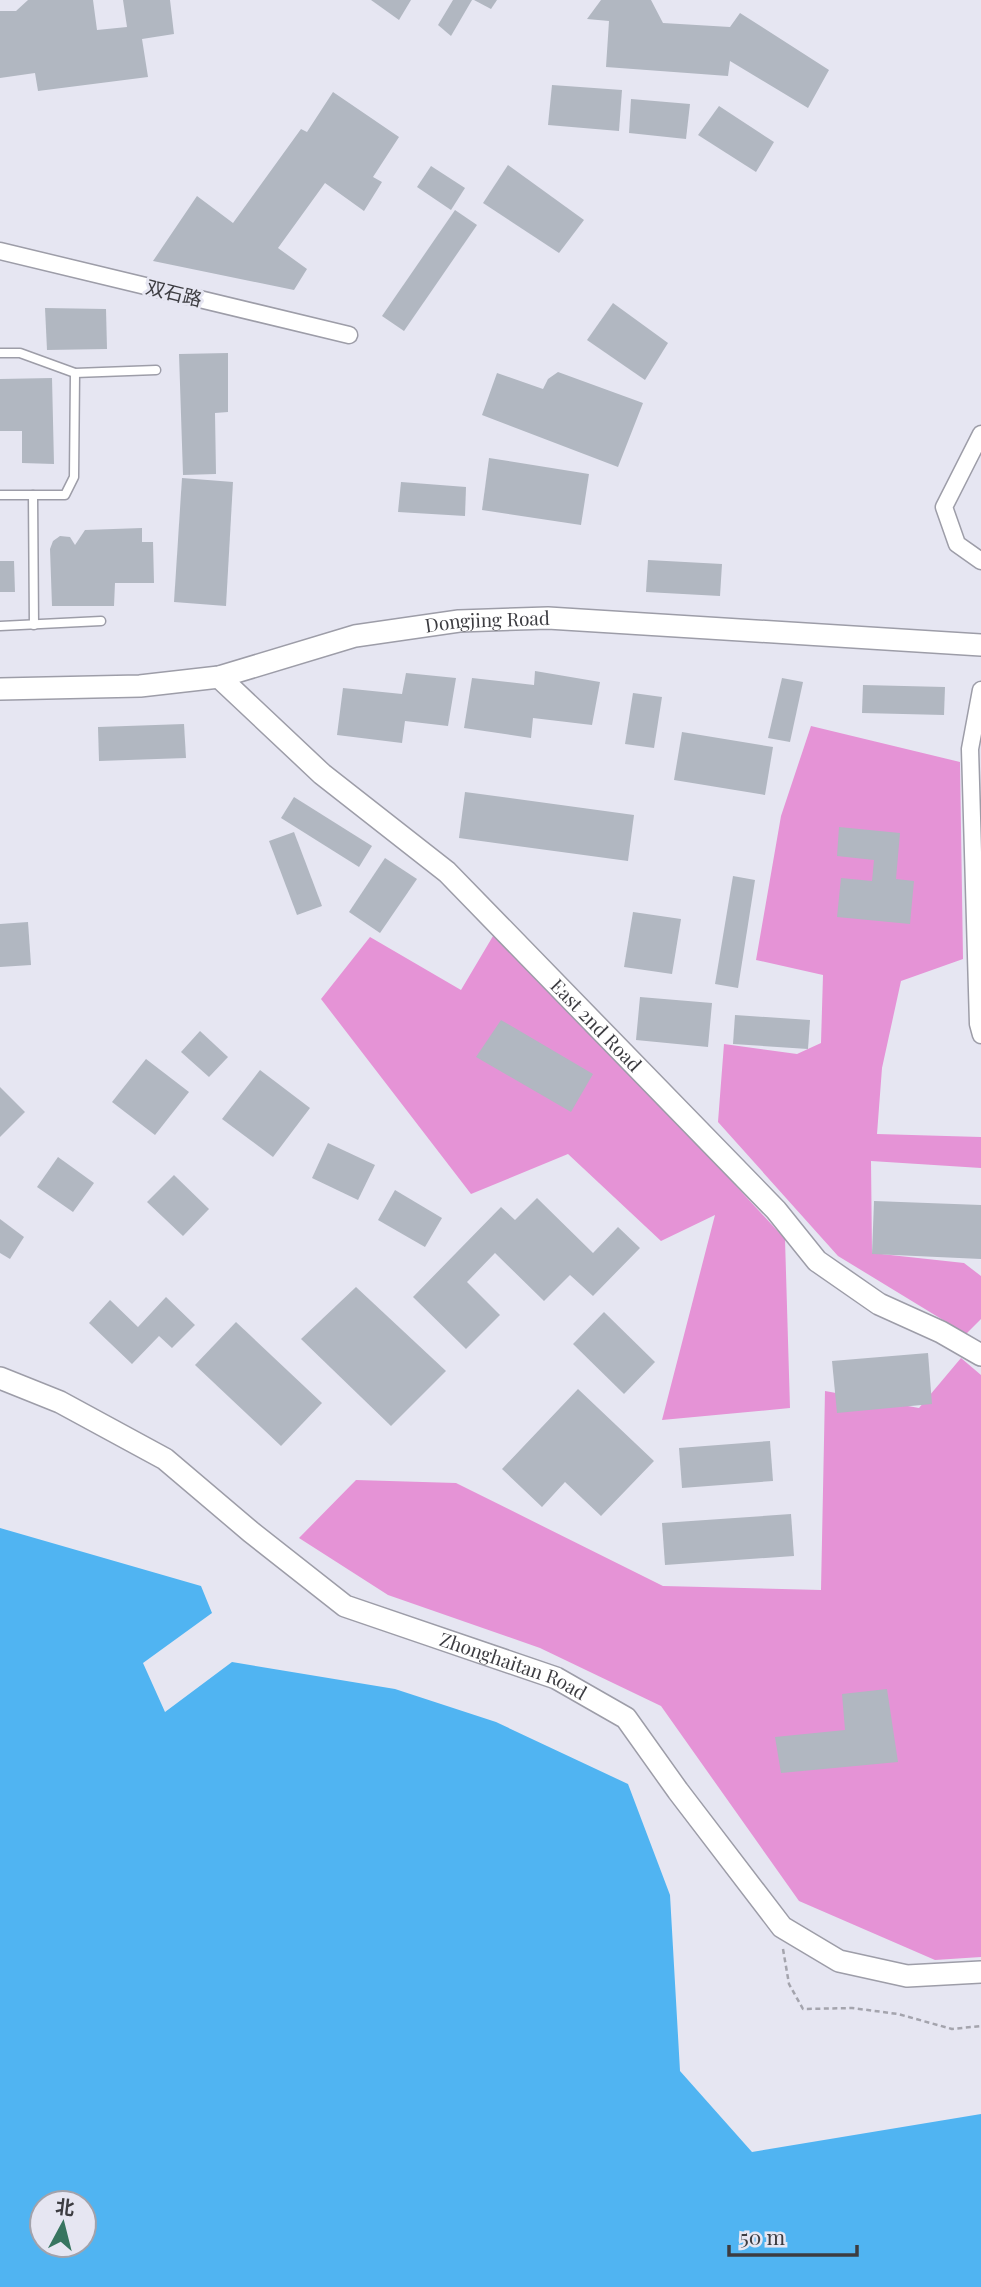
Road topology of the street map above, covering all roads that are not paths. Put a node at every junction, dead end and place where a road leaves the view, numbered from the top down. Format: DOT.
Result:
graph roads {
  1 [pos="0,251"];
  2 [pos="349,335"];
  3 [pos="0,353"];
  4 [pos="156,370"];
  5 [pos="75,373"];
  6 [pos="981,434"];
  7 [pos="0,495"];
  8 [pos="33,495"];
  9 [pos="981,561"];
  10 [pos="101,621"];
  11 [pos="0,625"];
  12 [pos="34,625"];
  13 [pos="981,645"];
  14 [pos="219,677"];
  15 [pos="0,689"];
  16 [pos="981,690"];
  17 [pos="981,1035"];
  18 [pos="981,1355"];
  19 [pos="0,1378"];
  20 [pos="981,1972"];
  1 -- 2 [label="street, 双石路"];
  3 -- 5 [label="lane"];
  4 -- 5 [label="lane"];
  5 -- 8 [label="lane"];
  6 -- 9 [label="street"];
  7 -- 8 [label="lane"];
  8 -- 12 [label="lane"];
  10 -- 12 [label="lane"];
  11 -- 12 [label="lane"];
  13 -- 14 [label="main road, Dongjing Road"];
  14 -- 15 [label="main road, Dongjing Road"];
  14 -- 18 [label="main road, East 2nd Road"];
  16 -- 17 [label="street"];
  19 -- 20 [label="main road, Zhonghaitan Road"];
}
